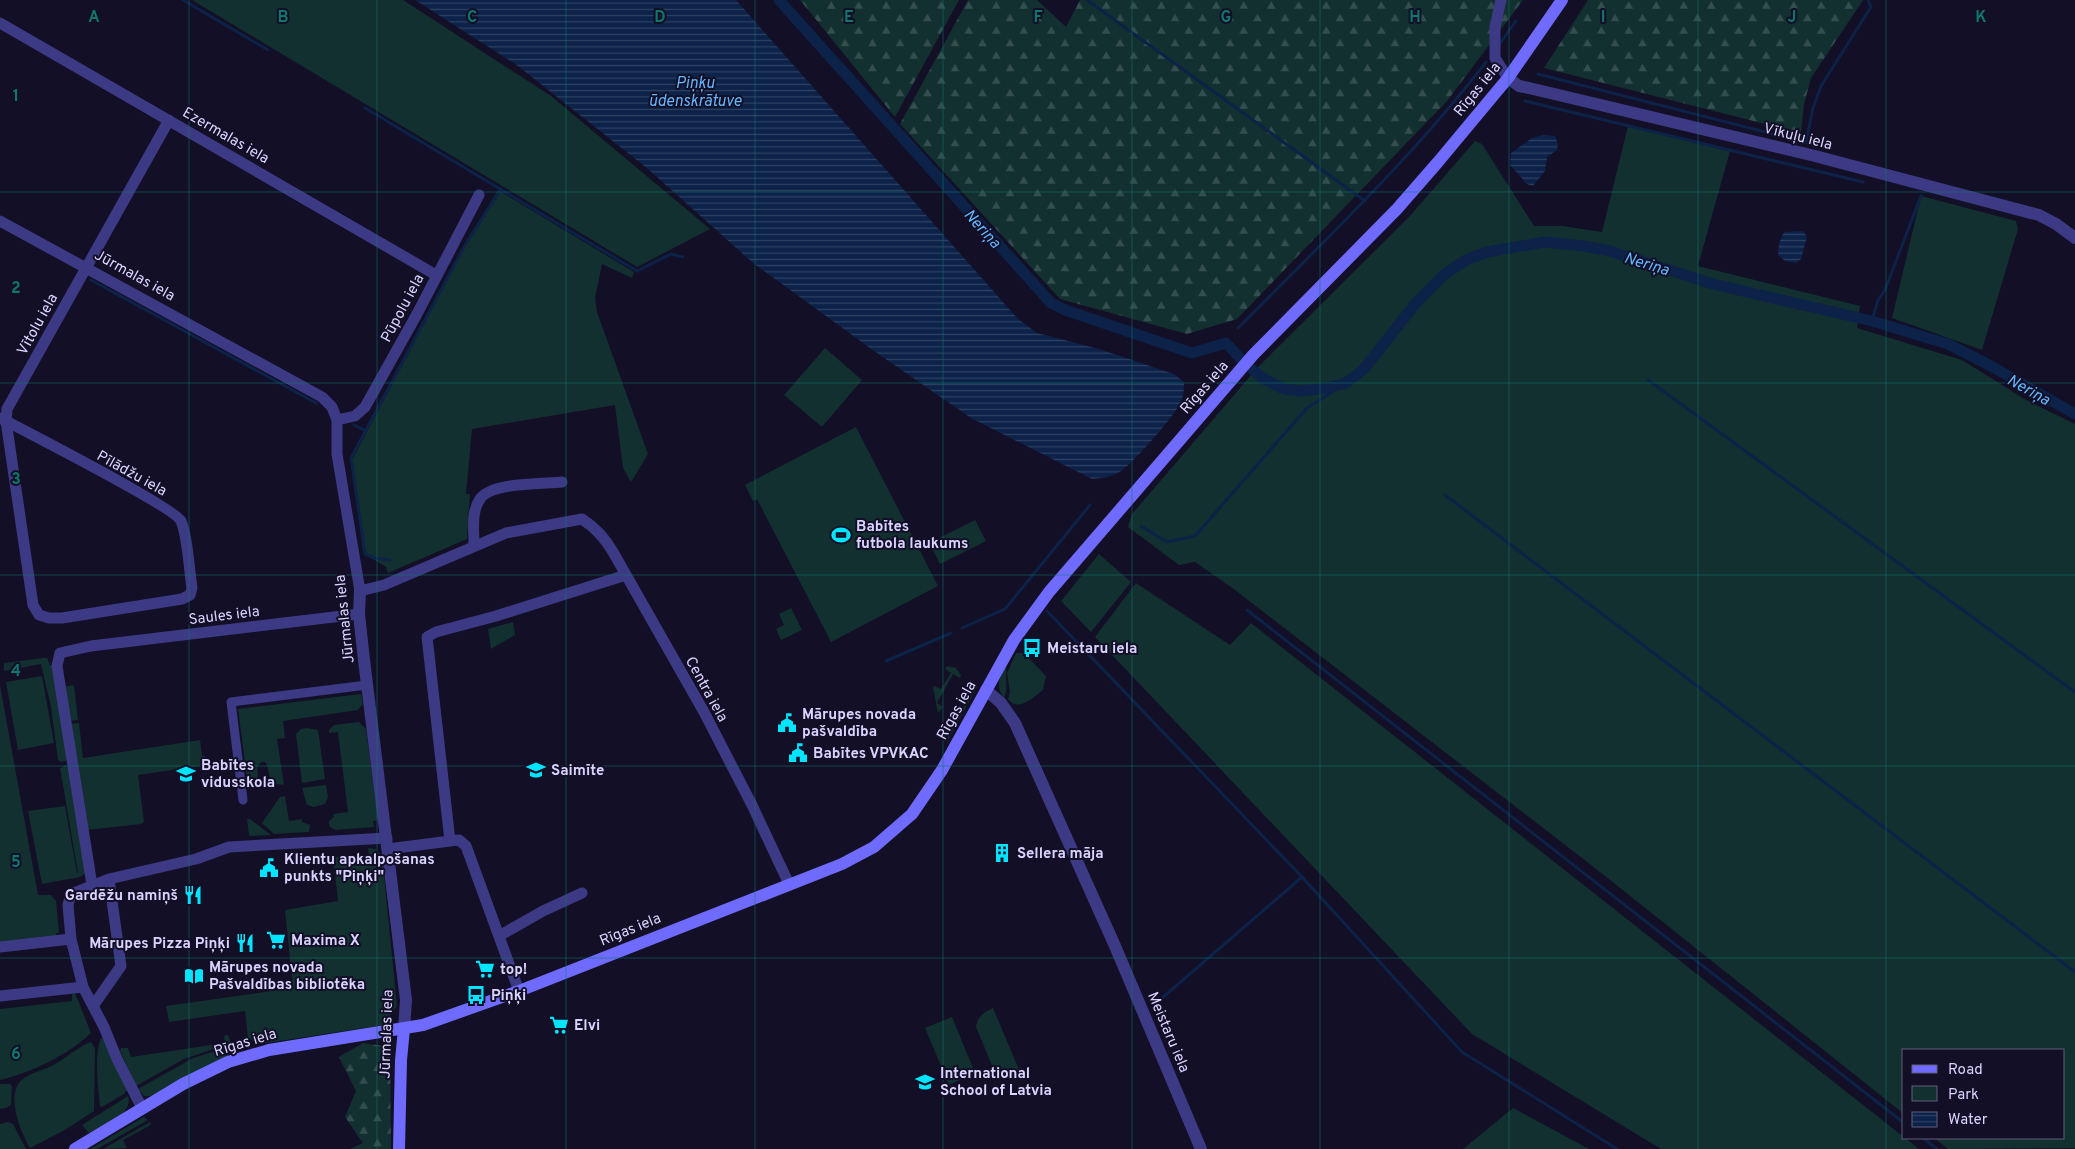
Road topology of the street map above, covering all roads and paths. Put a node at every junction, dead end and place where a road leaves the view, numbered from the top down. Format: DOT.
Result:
graph roads {
  1 [pos="1501,0"];
  2 [pos="1562,0"];
  3 [pos="0,23"];
  4 [pos="1508,78"];
  5 [pos="169,120"];
  6 [pos="479,195"];
  7 [pos="0,221"];
  8 [pos="2075,238"];
  9 [pos="86,267"];
  10 [pos="436,275"];
  11 [pos="3,420"];
  12 [pos="337,420"];
  13 [pos="562,482"];
  14 [pos="474,545"];
  15 [pos="626,575"];
  16 [pos="360,591"];
  17 [pos="190,595"];
  18 [pos="360,614"];
  19 [pos="367,685"];
  20 [pos="986,690"];
  21 [pos="243,800"];
  22 [pos="450,840"];
  23 [pos="388,843"];
  24 [pos="109,879"];
  25 [pos="789,884"];
  26 [pos="92,885"];
  27 [pos="582,893"];
  28 [pos="499,936"];
  29 [pos="71,939"];
  30 [pos="0,948"];
  31 [pos="83,987"];
  32 [pos="519,991"];
  33 [pos="0,996"];
  34 [pos="93,1006"];
  35 [pos="404,1029"];
  36 [pos="142,1108"];
  37 [pos="75,1149"];
  38 [pos="399,1149"];
  39 [pos="1201,1149"];
  1 -- 4 [label="street"];
  2 -- 4 [label="main road, Rīgas iela"];
  3 -- 5 [label="street, Ezermalas iela"];
  4 -- 8 [label="street, Vīkuļu iela"];
  4 -- 20 [label="main road, Rīgas iela"];
  5 -- 9 [label="street, Vītolu iela"];
  5 -- 10 [label="street, Ezermalas iela"];
  6 -- 10 [label="street, Pūpolu iela"];
  7 -- 9 [label="street, Jūrmalas iela"];
  9 -- 11 [label="street, Vītolu iela"];
  9 -- 12 [label="street, Jūrmalas iela"];
  10 -- 12 [label="street, Pūpolu iela"];
  11 -- 17 [label="street, Pīlādžu iela"];
  11 -- 17 [label="street, Vītolu iela"];
  12 -- 16 [label="street, Jūrmalas iela"];
  13 -- 14 [label="street"];
  14 -- 15 [label="street, Centra iela"];
  14 -- 16 [label="street"];
  15 -- 22 [label="street"];
  15 -- 25 [label="street, Centra iela"];
  16 -- 18 [label="street, Jūrmalas iela"];
  18 -- 19 [label="street, Jūrmalas iela"];
  18 -- 26 [label="street, Saules iela"];
  19 -- 21 [label="street"];
  19 -- 23 [label="street, Jūrmalas iela"];
  20 -- 25 [label="main road, Rīgas iela"];
  20 -- 39 [label="street, Meistaru iela"];
  22 -- 23 [label="street"];
  22 -- 28 [label="street"];
  23 -- 24 [label="street"];
  23 -- 35 [label="street, Jūrmalas iela"];
  24 -- 26 [label="street"];
  24 -- 34 [label="street"];
  25 -- 32 [label="main road, Rīgas iela"];
  26 -- 29 [label="street"];
  27 -- 28 [label="street"];
  28 -- 32 [label="street"];
  29 -- 30 [label="street"];
  29 -- 31 [label="street"];
  31 -- 33 [label="street"];
  31 -- 34 [label="street"];
  32 -- 35 [label="main road, Rīgas iela"];
  34 -- 36 [label="street"];
  35 -- 36 [label="main road, Rīgas iela"];
  35 -- 38 [label="main road, Jūrmalas iela"];
  36 -- 37 [label="main road, Rīgas iela"];
}
